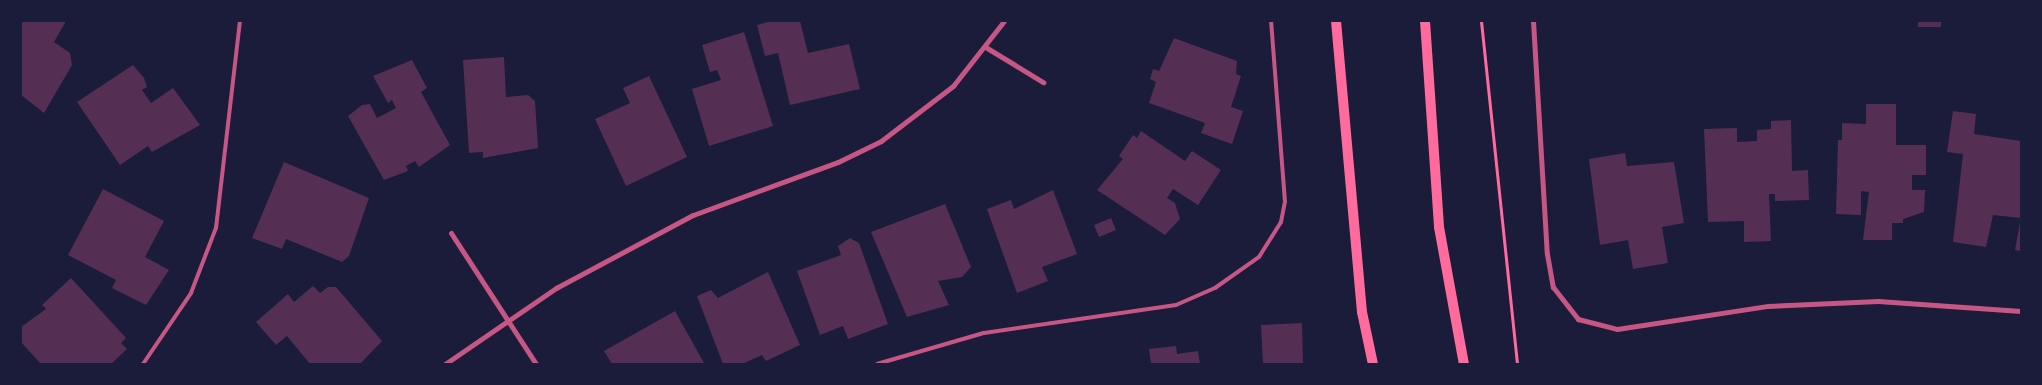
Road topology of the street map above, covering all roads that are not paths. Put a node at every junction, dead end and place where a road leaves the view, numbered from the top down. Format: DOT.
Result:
graph roads {
  1 [pos="240,21"];
  2 [pos="1004,21"];
  3 [pos="1271,21"];
  4 [pos="1336,21"];
  5 [pos="1425,21"];
  6 [pos="1533,21"];
  7 [pos="987,48"];
  8 [pos="1043,82"];
  9 [pos="451,233"];
  10 [pos="2021,311"];
  11 [pos="506,320"];
  12 [pos="143,364"];
  13 [pos="445,364"];
  14 [pos="536,364"];
  15 [pos="877,364"];
  16 [pos="1373,364"];
  17 [pos="1464,364"];
  1 -- 12 [label="lane"];
  2 -- 7 [label="street"];
  3 -- 15 [label="lane"];
  4 -- 16 [label="main road"];
  5 -- 17 [label="main road"];
  6 -- 10 [label="street"];
  7 -- 8 [label="street"];
  7 -- 11 [label="street"];
  9 -- 11 [label="street"];
  11 -- 13 [label="street"];
  11 -- 14 [label="street"];
}
